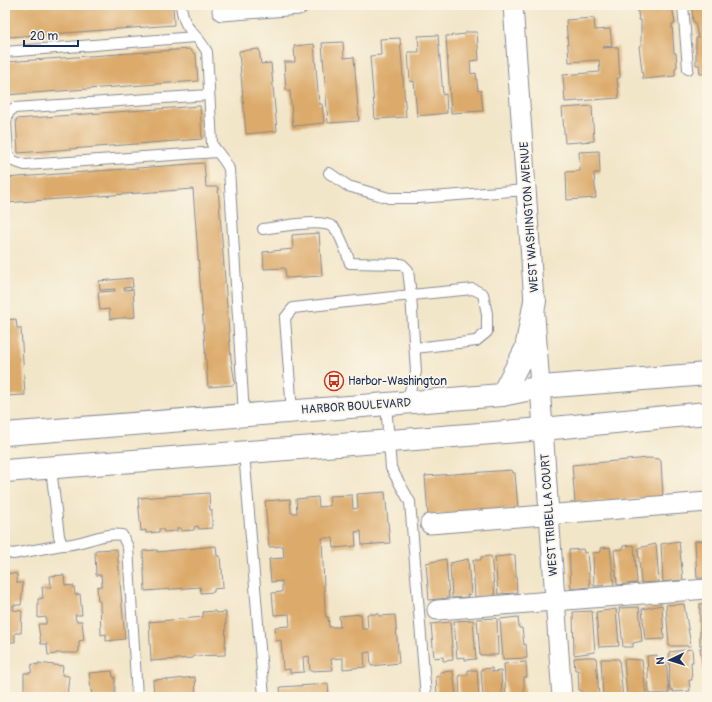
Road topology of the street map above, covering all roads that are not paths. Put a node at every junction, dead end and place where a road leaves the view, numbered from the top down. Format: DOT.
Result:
graph roads {
  1 [pos="181,5"];
  2 [pos="299,5"];
  3 [pos="513,5"];
  4 [pos="683,5"];
  5 [pos="222,11"];
  6 [pos="195,37"];
  7 [pos="5,52"];
  8 [pos="688,69"];
  9 [pos="209,95"];
  10 [pos="217,152"];
  11 [pos="329,173"];
  12 [pos="526,190"];
  13 [pos="263,229"];
  14 [pos="411,295"];
  15 [pos="535,301"];
  16 [pos="415,348"];
  17 [pos="707,374"];
  18 [pos="540,387"];
  19 [pos="502,395"];
  20 [pos="396,403"];
  21 [pos="292,412"];
  22 [pos="707,413"];
  23 [pos="244,415"];
  24 [pos="543,428"];
  25 [pos="5,434"];
  26 [pos="388,441"];
  27 [pos="244,452"];
  28 [pos="51,468"];
  29 [pos="5,471"];
  30 [pos="707,502"];
  31 [pos="549,515"];
  32 [pos="430,524"];
  33 [pos="62,545"];
  34 [pos="5,552"];
  35 [pos="707,589"];
  36 [pos="555,601"];
  37 [pos="437,610"];
  38 [pos="137,697"];
  39 [pos="264,697"];
  40 [pos="426,697"];
  41 [pos="562,697"];
  1 -- 6 [label="lane"];
  2 -- 5 [label="street"];
  3 -- 12 [label="street, WEST WASHINGTON AVENUE"];
  4 -- 8 [label="lane"];
  6 -- 7 [label="lane"];
  6 -- 9 [label="lane"];
  9 -- 10 [label="lane"];
  9 -- 10 [label="lane"];
  10 -- 23 [label="lane"];
  11 -- 12 [label="lane"];
  12 -- 15 [label="street, WEST WASHINGTON AVENUE"];
  13 -- 14 [label="lane"];
  14 -- 16 [label="lane"];
  14 -- 16 [label="lane"];
  14 -- 21 [label="lane"];
  15 -- 18 [label="street, WEST WASHINGTON AVENUE"];
  15 -- 19 [label="main road"];
  16 -- 20 [label="lane"];
  17 -- 18 [label="main road, HARBOR BOULEVARD"];
  18 -- 19 [label="main road, HARBOR BOULEVARD"];
  18 -- 24 [label="street, WEST WASHINGTON AVENUE"];
  19 -- 20 [label="main road, HARBOR BOULEVARD"];
  20 -- 21 [label="main road, HARBOR BOULEVARD"];
  20 -- 26 [label="lane"];
  21 -- 23 [label="main road, HARBOR BOULEVARD"];
  22 -- 24 [label="main road"];
  23 -- 25 [label="main road, HARBOR BOULEVARD"];
  24 -- 26 [label="main road"];
  24 -- 31 [label="street, WEST TRIBELLA COURT"];
  26 -- 27 [label="main road"];
  26 -- 40 [label="lane"];
  27 -- 28 [label="main road"];
  27 -- 39 [label="lane"];
  28 -- 29 [label="main road"];
  28 -- 33 [label="lane"];
  30 -- 31 [label="street"];
  31 -- 32 [label="street"];
  31 -- 36 [label="street, WEST TRIBELLA COURT"];
  33 -- 34 [label="lane"];
  33 -- 38 [label="lane"];
  35 -- 36 [label="street"];
  36 -- 37 [label="street"];
  36 -- 41 [label="street, WEST TRIBELLA COURT"];
}
